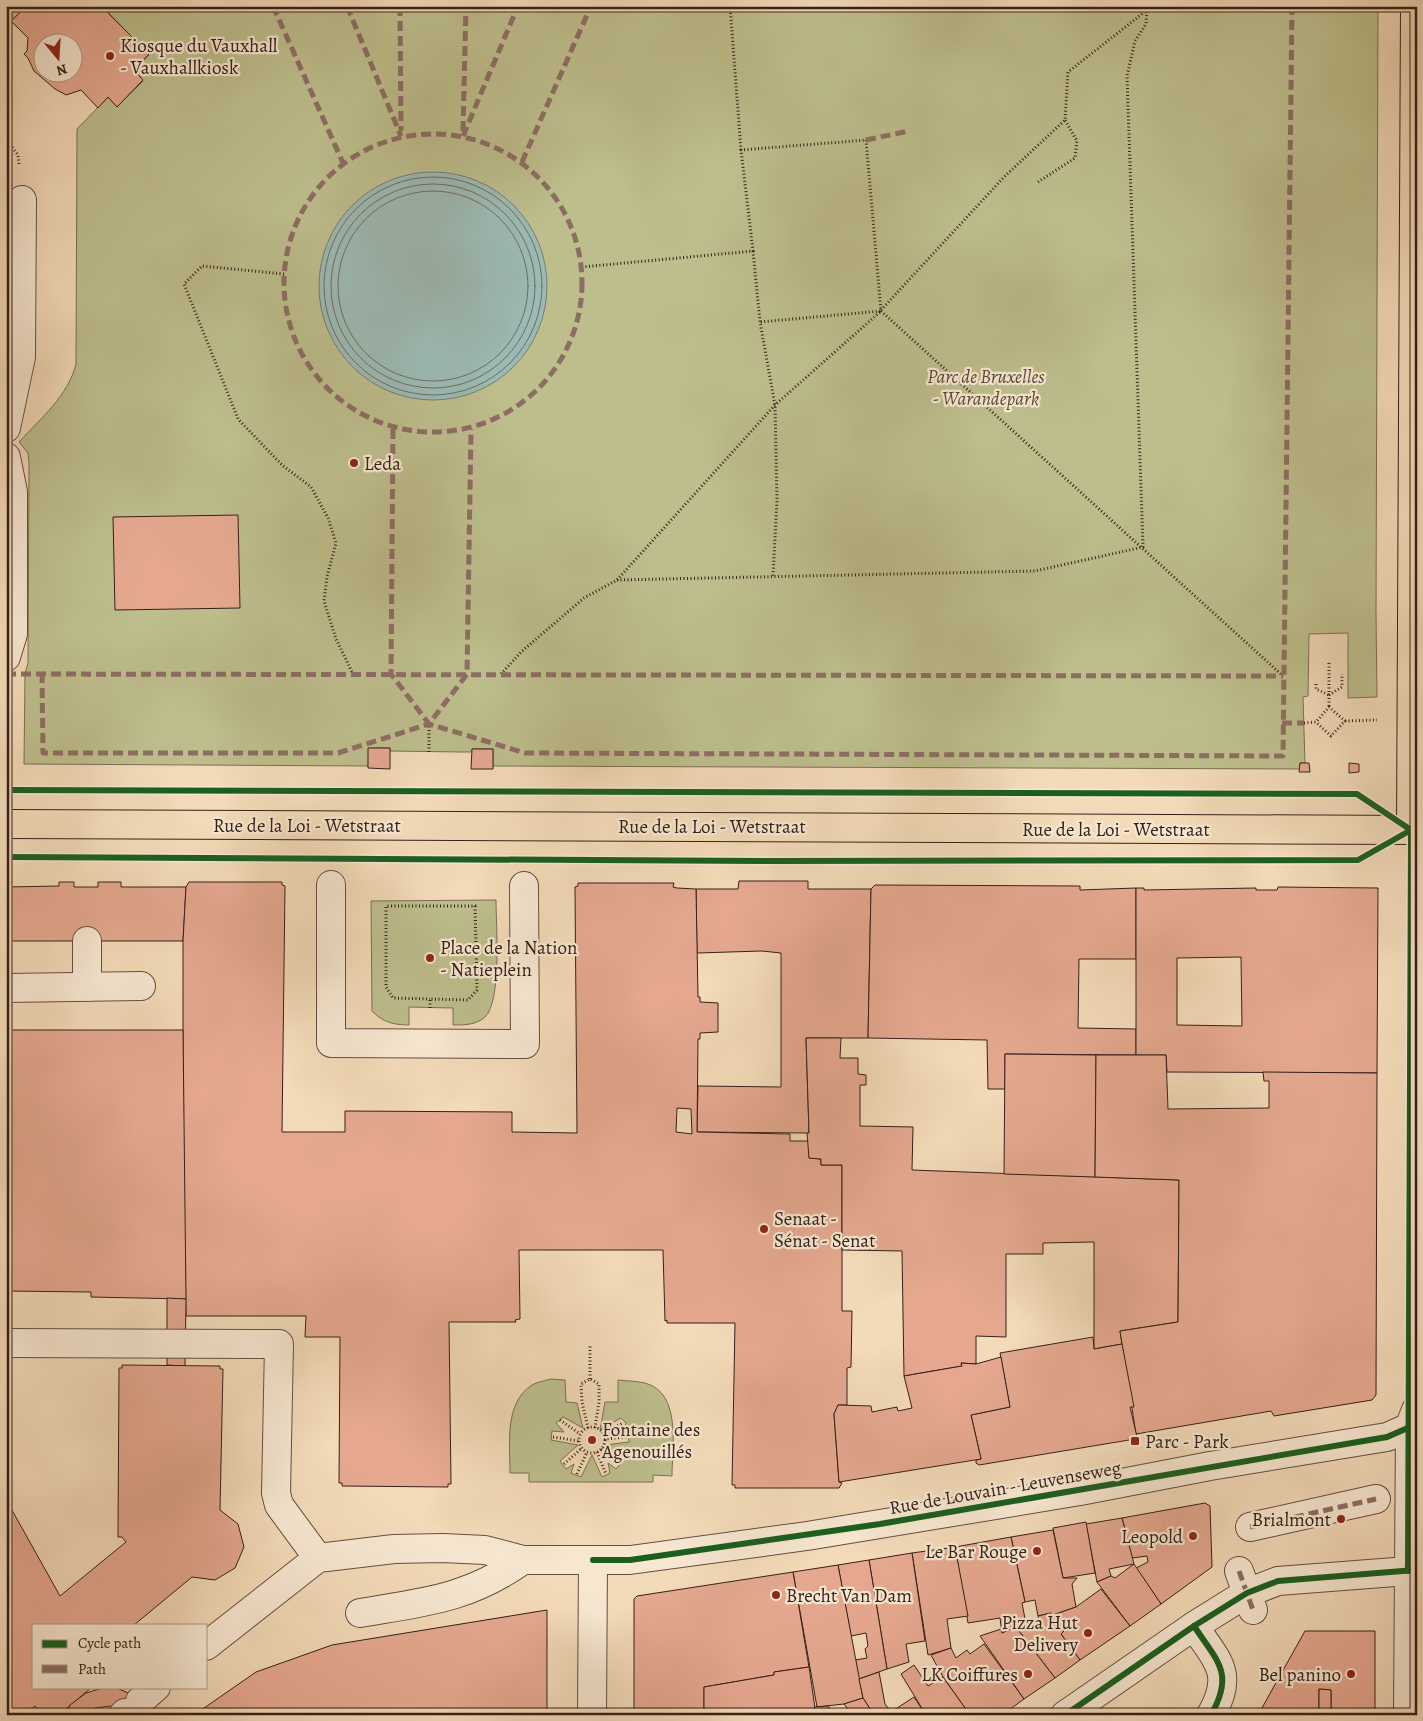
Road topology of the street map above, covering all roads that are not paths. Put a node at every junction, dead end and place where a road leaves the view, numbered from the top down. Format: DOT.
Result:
graph roads {
  1 [pos="1415,6"];
  2 [pos="22,200"];
  3 [pos="6,428"];
  4 [pos="6,457"];
  5 [pos="6,656"];
  6 [pos="6,824"];
  7 [pos="1415,833"];
  8 [pos="331,885"];
  9 [pos="524,886"];
  10 [pos="87,941"];
  11 [pos="87,986"];
  12 [pos="141,986"];
  13 [pos="6,988"];
  14 [pos="6,1343"];
  15 [pos="1414,1419"];
  16 [pos="1376,1500"];
  17 [pos="1250,1527"];
  18 [pos="318,1558"];
  19 [pos="523,1560"];
  20 [pos="593,1560"];
  21 [pos="1408,1571"];
  22 [pos="360,1613"];
  23 [pos="1194,1626"];
  24 [pos="208,1644"];
  25 [pos="592,1715"];
  26 [pos="1065,1715"];
  27 [pos="1211,1715"];
  28 [pos="1408,1715"];
  1 -- 7 [label="main road"];
  2 -- 3 [label="street"];
  4 -- 5 [label="street"];
  6 -- 7 [label="main road, Rue de la Loi - Wetstraat"];
  8 -- 9 [label="street"];
  10 -- 11 [label="street"];
  11 -- 12 [label="street"];
  11 -- 13 [label="street"];
  14 -- 18 [label="street"];
  15 -- 20 [label="street, Rue de Louvain - Leuvenseweg"];
  15 -- 21 [label="street"];
  16 -- 17 [label="street"];
  18 -- 19 [label="street, Rue de Louvain - Leuvenseweg"];
  18 -- 24 [label="street, Rue de Louvain - Leuvenseweg"];
  19 -- 20 [label="street, Rue de Louvain - Leuvenseweg"];
  19 -- 22 [label="street"];
  20 -- 25 [label="street"];
  21 -- 23 [label="street"];
  21 -- 28 [label="street"];
  23 -- 26 [label="street"];
  23 -- 27 [label="street"];
}
